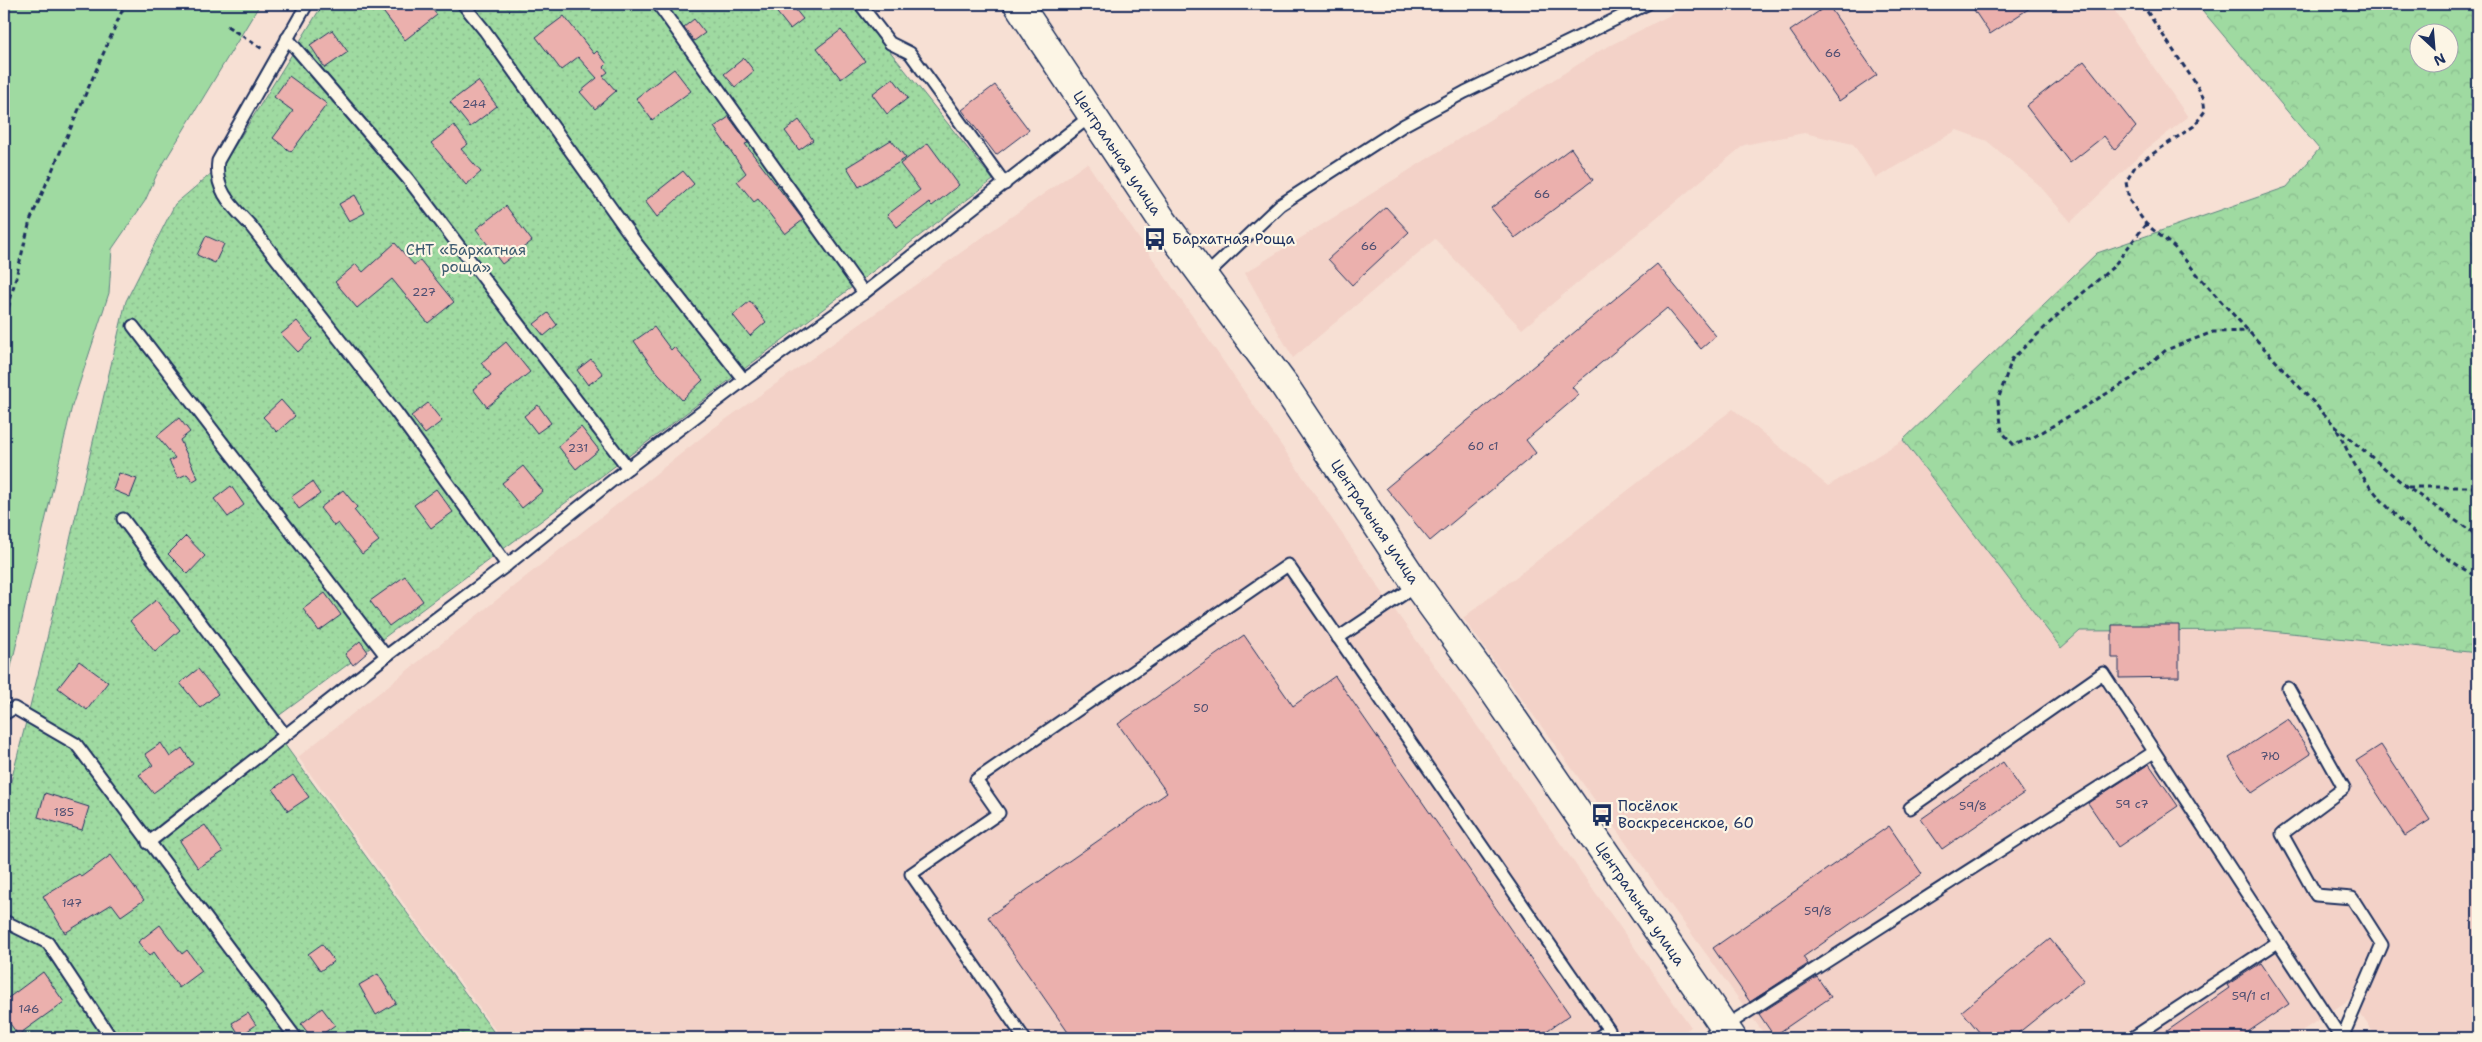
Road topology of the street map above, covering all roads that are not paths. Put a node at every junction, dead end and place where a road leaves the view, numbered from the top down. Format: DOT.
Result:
graph roads {
  1 [pos="308,4"];
  2 [pos="463,4"];
  3 [pos="658,4"];
  4 [pos="860,4"];
  5 [pos="1018,4"];
  6 [pos="1647,4"];
  7 [pos="287,38"];
  8 [pos="1092,115"];
  9 [pos="1005,184"];
  10 [pos="1204,277"];
  11 [pos="864,293"];
  12 [pos="133,326"];
  13 [pos="744,380"];
  14 [pos="628,468"];
  15 [pos="123,519"];
  16 [pos="507,565"];
  17 [pos="1417,584"];
  18 [pos="1338,638"];
  19 [pos="386,656"];
  20 [pos="2288,688"];
  21 [pos="4,714"];
  22 [pos="285,735"];
  23 [pos="2154,752"];
  24 [pos="1910,808"];
  25 [pos="148,843"];
  26 [pos="4,921"];
  27 [pos="2278,942"];
  28 [pos="1721,1034"];
  29 [pos="111,1038"];
  30 [pos="296,1038"];
  31 [pos="1024,1038"];
  32 [pos="1597,1038"];
  33 [pos="2132,1038"];
  34 [pos="2342,1038"];
  1 -- 7 [label="lane"];
  2 -- 13 [label="lane"];
  3 -- 11 [label="lane"];
  4 -- 9 [label="lane"];
  5 -- 8 [label="main road, Центральная улица"];
  6 -- 10 [label="lane"];
  7 -- 14 [label="lane"];
  7 -- 16 [label="lane"];
  8 -- 9 [label="lane"];
  8 -- 10 [label="main road, Центральная улица"];
  9 -- 11 [label="lane"];
  10 -- 17 [label="main road, Центральная улица"];
  11 -- 13 [label="lane"];
  12 -- 19 [label="lane"];
  13 -- 14 [label="lane"];
  14 -- 16 [label="lane"];
  15 -- 22 [label="lane"];
  16 -- 19 [label="lane"];
  17 -- 18 [label="lane"];
  17 -- 28 [label="main road, Центральная улица"];
  18 -- 31 [label="lane"];
  18 -- 32 [label="lane"];
  19 -- 22 [label="lane"];
  20 -- 34 [label="lane"];
  21 -- 25 [label="lane"];
  22 -- 25 [label="lane"];
  23 -- 24 [label="lane"];
  23 -- 27 [label="lane"];
  23 -- 28 [label="lane"];
  25 -- 30 [label="lane"];
  26 -- 29 [label="lane"];
  27 -- 33 [label="lane"];
  27 -- 34 [label="lane"];
}
